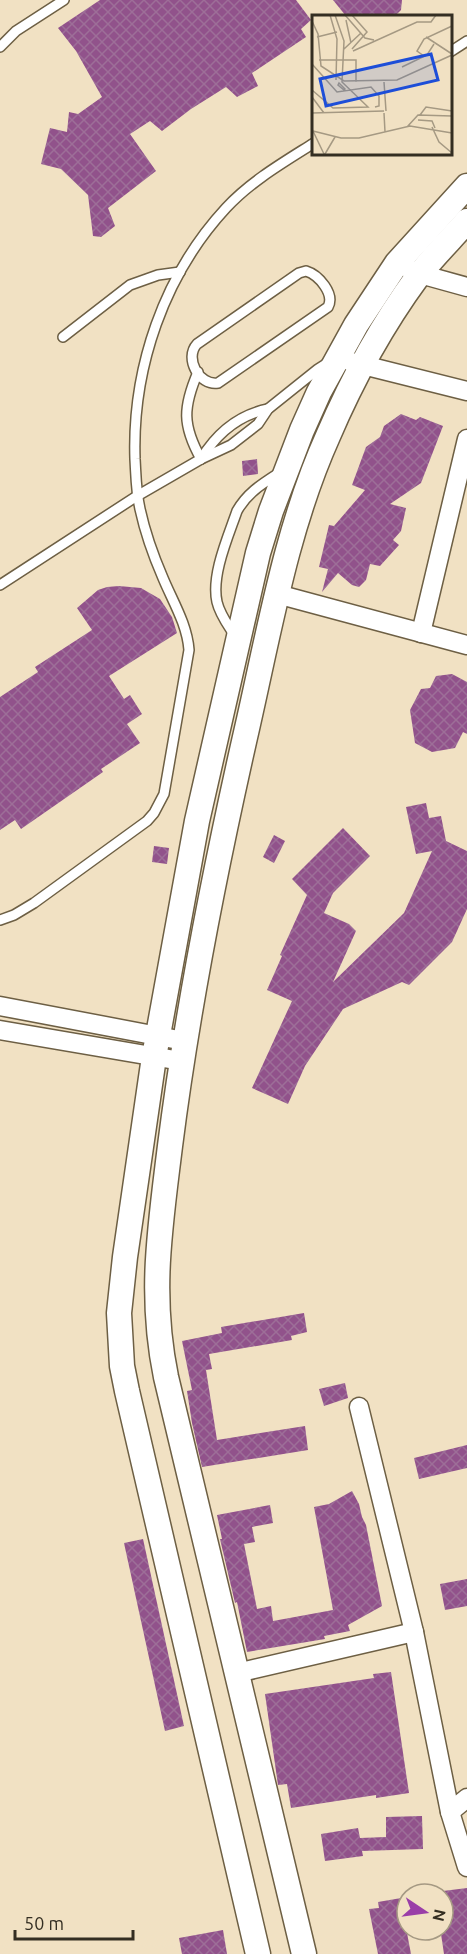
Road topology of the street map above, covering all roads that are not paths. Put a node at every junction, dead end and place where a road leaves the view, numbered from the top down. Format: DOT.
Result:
graph roads {
  1 [pos="64,0"];
  2 [pos="467,41"];
  3 [pos="0,47"];
  4 [pos="452,51"];
  5 [pos="312,143"];
  6 [pos="467,186"];
  7 [pos="467,221"];
  8 [pos="397,264"];
  9 [pos="180,272"];
  10 [pos="420,274"];
  11 [pos="467,287"];
  12 [pos="63,337"];
  13 [pos="337,360"];
  14 [pos="363,363"];
  15 [pos="198,372"];
  16 [pos="467,391"];
  17 [pos="268,409"];
  18 [pos="467,439"];
  19 [pos="201,459"];
  20 [pos="286,469"];
  21 [pos="136,496"];
  22 [pos="0,585"];
  23 [pos="278,594"];
  24 [pos="421,633"];
  25 [pos="238,640"];
  26 [pos="467,645"];
  27 [pos="0,920"];
  28 [pos="0,1006"];
  29 [pos="0,1030"];
  30 [pos="156,1047"];
  31 [pos="182,1051"];
  32 [pos="158,1334"];
  33 [pos="119,1335"];
  34 [pos="359,1407"];
  35 [pos="414,1632"];
  36 [pos="237,1673"];
  37 [pos="467,1798"];
  38 [pos="450,1812"];
  39 [pos="467,1867"];
  40 [pos="258,1954"];
  41 [pos="304,1954"];
  1 -- 3 [label="lane"];
  2 -- 4 [label="lane"];
  5 -- 9 [label="lane"];
  6 -- 8 [label="street"];
  7 -- 10 [label="street"];
  8 -- 10 [label="street"];
  8 -- 13 [label="street"];
  9 -- 12 [label="lane"];
  9 -- 21 [label="lane"];
  10 -- 11 [label="street"];
  10 -- 14 [label="street"];
  13 -- 14 [label="street"];
  13 -- 17 [label="lane"];
  13 -- 20 [label="street"];
  14 -- 16 [label="street"];
  14 -- 23 [label="street"];
  15 -- 15 [label="lane"];
  15 -- 19 [label="lane"];
  17 -- 19 [label="lane"];
  17 -- 19 [label="lane"];
  18 -- 24 [label="street"];
  19 -- 21 [label="lane"];
  20 -- 25 [label="street"];
  20 -- 25 [label="lane"];
  21 -- 22 [label="lane"];
  21 -- 27 [label="lane"];
  23 -- 24 [label="street"];
  23 -- 31 [label="street"];
  24 -- 26 [label="street"];
  25 -- 30 [label="street"];
  28 -- 30 [label="street"];
  29 -- 30 [label="street"];
  30 -- 31 [label="street"];
  30 -- 33 [label="street"];
  31 -- 32 [label="street"];
  32 -- 33 [label="street"];
  32 -- 36 [label="street"];
  33 -- 40 [label="street"];
  34 -- 35 [label="street"];
  35 -- 36 [label="street"];
  35 -- 38 [label="street"];
  36 -- 41 [label="street"];
  37 -- 38 [label="street"];
  38 -- 39 [label="street"];
}
